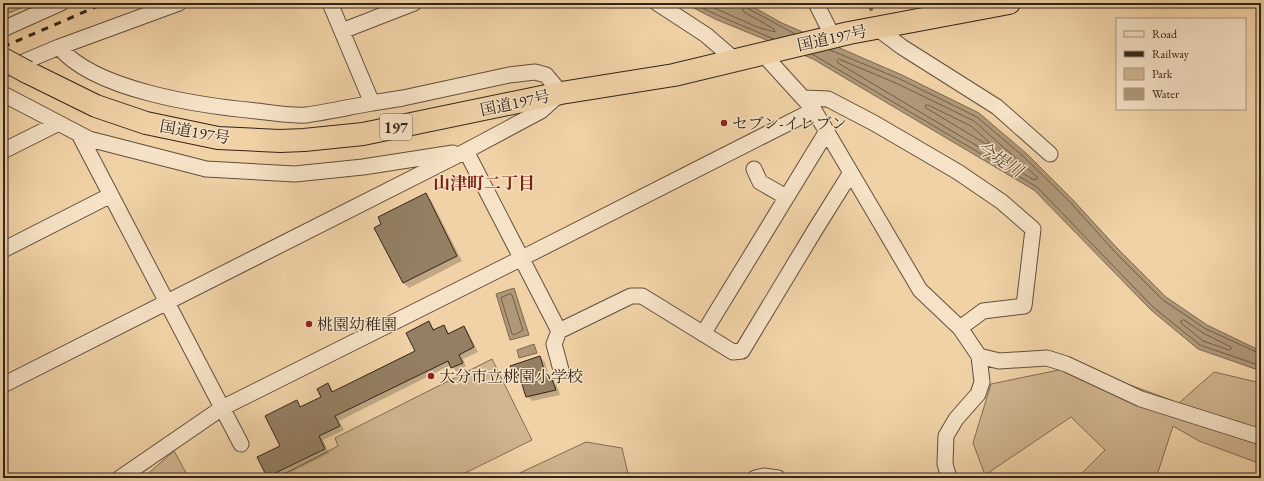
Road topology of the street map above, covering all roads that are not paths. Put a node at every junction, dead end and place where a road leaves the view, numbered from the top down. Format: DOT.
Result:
graph roads {
  1 [pos="61,3"];
  2 [pos="179,3"];
  3 [pos="330,3"];
  4 [pos="414,3"];
  5 [pos="657,3"];
  6 [pos="1009,3"];
  7 [pos="814,5"];
  8 [pos="5,26"];
  9 [pos="878,29"];
  10 [pos="342,31"];
  11 [pos="829,37"];
  12 [pos="59,47"];
  13 [pos="767,52"];
  14 [pos="3,59"];
  15 [pos="735,60"];
  16 [pos="3,71"];
  17 [pos="561,93"];
  18 [pos="3,94"];
  19 [pos="372,103"];
  20 [pos="810,104"];
  21 [pos="57,124"];
  22 [pos="827,131"];
  23 [pos="79,134"];
  24 [pos="3,151"];
  25 [pos="466,151"];
  26 [pos="1050,154"];
  27 [pos="754,169"];
  28 [pos="850,174"];
  29 [pos="111,195"];
  30 [pos="786,197"];
  31 [pos="3,250"];
  32 [pos="522,258"];
  33 [pos="167,302"];
  34 [pos="960,328"];
  35 [pos="559,331"];
  36 [pos="704,334"];
  37 [pos="979,356"];
  38 [pos="561,370"];
  39 [pos="3,385"];
  40 [pos="222,408"];
  41 [pos="1261,437"];
  42 [pos="241,444"];
  43 [pos="120,478"];
  44 [pos="755,478"];
  45 [pos="778,478"];
  46 [pos="950,478"];
  1 -- 8 [label="street"];
  2 -- 12 [label="street"];
  3 -- 10 [label="street"];
  4 -- 10 [label="street"];
  5 -- 15 [label="street"];
  6 -- 9 [label="highway, 国道197号 / 197"];
  7 -- 11 [label="street"];
  9 -- 11 [label="highway, 国道197号 / 197"];
  9 -- 26 [label="street"];
  10 -- 19 [label="street"];
  11 -- 13 [label="highway, 国道197号 / 197"];
  12 -- 16 [label="street"];
  12 -- 19 [label="street"];
  13 -- 15 [label="highway, 国道197号 / 197"];
  13 -- 20 [label="street"];
  14 -- 17 [label="highway, 国道197号 / 197, bridge"];
  15 -- 17 [label="highway, 国道197号 / 197"];
  17 -- 19 [label="street"];
  17 -- 25 [label="street"];
  18 -- 21 [label="street"];
  20 -- 22 [label="street"];
  20 -- 32 [label="street"];
  20 -- 34 [label="street"];
  21 -- 23 [label="street"];
  21 -- 24 [label="street"];
  22 -- 28 [label="street"];
  22 -- 30 [label="street"];
  23 -- 25 [label="street"];
  23 -- 29 [label="street"];
  25 -- 32 [label="street"];
  25 -- 33 [label="street"];
  27 -- 30 [label="street"];
  28 -- 34 [label="street"];
  28 -- 36 [label="street"];
  29 -- 31 [label="street"];
  29 -- 33 [label="street"];
  30 -- 36 [label="street"];
  32 -- 35 [label="street"];
  32 -- 40 [label="street"];
  33 -- 39 [label="street"];
  33 -- 40 [label="street"];
  34 -- 37 [label="street"];
  35 -- 36 [label="street"];
  35 -- 38 [label="street"];
  37 -- 41 [label="street"];
  37 -- 46 [label="street"];
  40 -- 42 [label="street"];
  40 -- 43 [label="street"];
  44 -- 45 [label="street"];
}
